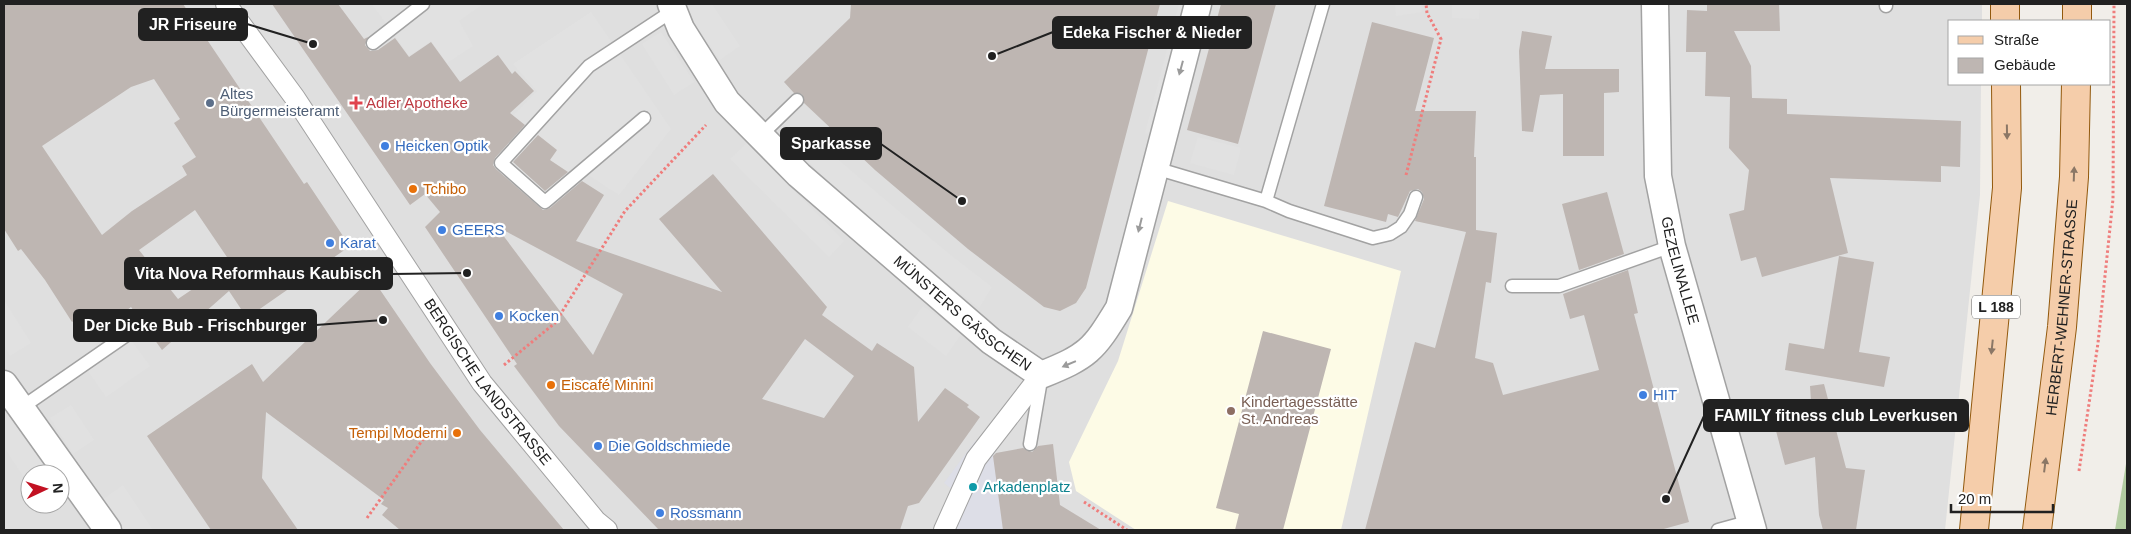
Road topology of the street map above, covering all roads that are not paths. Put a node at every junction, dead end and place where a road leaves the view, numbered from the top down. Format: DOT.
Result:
graph roads {
  1 [pos="226,4"];
  2 [pos="423,4"];
  3 [pos="1198,4"];
  4 [pos="1323,4"];
  5 [pos="1655,4"];
  6 [pos="2005,4"];
  7 [pos="2077,4"];
  8 [pos="672,7"];
  9 [pos="2006,20"];
  10 [pos="2077,20"];
  11 [pos="373,43"];
  12 [pos="2006,85"];
  13 [pos="2076,85"];
  14 [pos="797,100"];
  15 [pos="644,118"];
  16 [pos="760,136"];
  17 [pos="1155,168"];
  18 [pos="1416,197"];
  19 [pos="1266,201"];
  20 [pos="1672,246"];
  21 [pos="1512,286"];
  22 [pos="128,334"];
  23 [pos="1041,375"];
  24 [pos="4,384"];
  25 [pos="20,408"];
  26 [pos="1030,444"];
  27 [pos="1752,526"];
  28 [pos="108,530"];
  29 [pos="607,530"];
  30 [pos="944,530"];
  31 [pos="1718,530"];
  32 [pos="1974,530"];
  33 [pos="2037,530"];
  1 -- 29 [label="street, BERGISCHE LANDSTRASSE"];
  2 -- 11 [label="lane"];
  3 -- 17 [label="street, MÜNSTERS GÄSSCHEN, one-way"];
  4 -- 19 [label="lane"];
  5 -- 20 [label="street, GEZELINALLEE"];
  6 -- 9 [label="main road"];
  7 -- 10 [label="main road"];
  8 -- 15 [label="lane"];
  8 -- 16 [label="street, MÜNSTERS GÄSSCHEN"];
  12 -- 32 [label="main road, L 188, one-way"];
  33 -- 13 [label="main road, HERBERT-WEHNER-STRASSE, one-way"];
  14 -- 16 [label="lane"];
  16 -- 23 [label="street, MÜNSTERS GÄSSCHEN"];
  17 -- 19 [label="lane"];
  17 -- 23 [label="street, MÜNSTERS GÄSSCHEN, one-way"];
  18 -- 19 [label="lane"];
  20 -- 21 [label="lane"];
  20 -- 27 [label="street, GEZELINALLEE"];
  22 -- 25 [label="lane"];
  23 -- 26 [label="lane"];
  23 -- 30 [label="street"];
  24 -- 25 [label="street"];
  25 -- 28 [label="street"];
  27 -- 31 [label="lane"];
}
